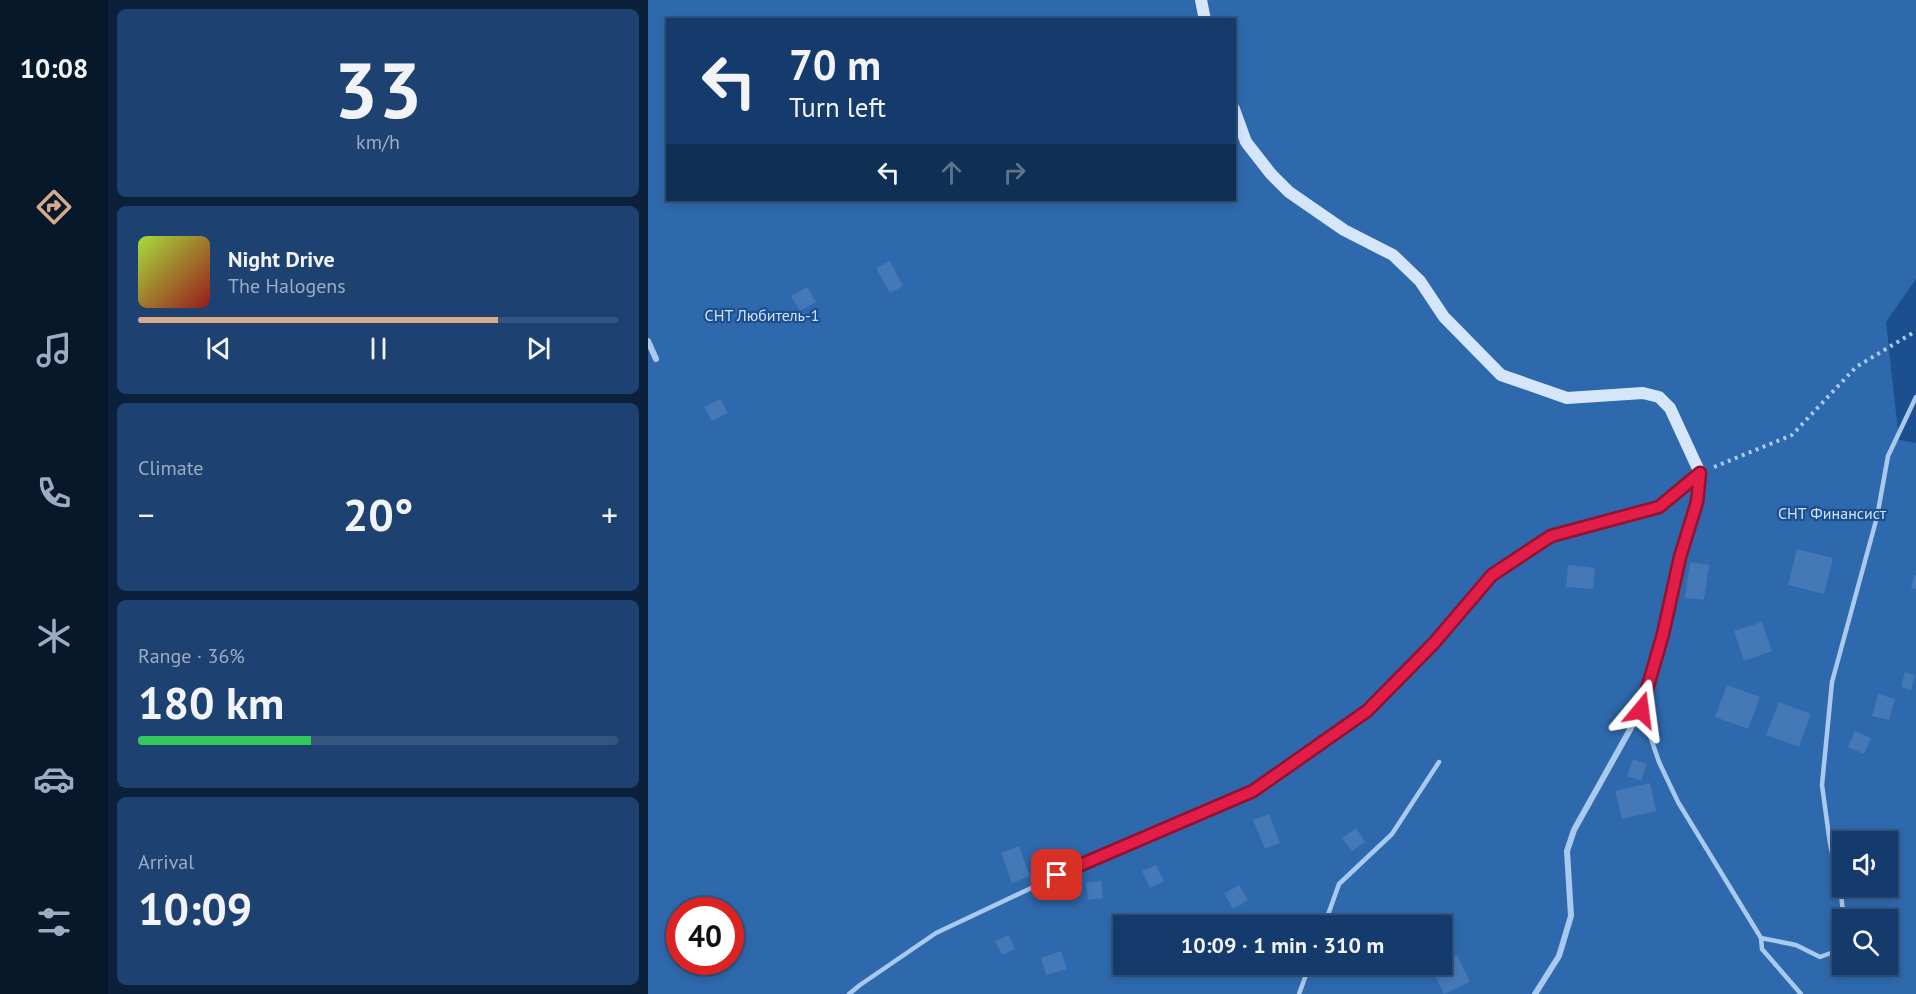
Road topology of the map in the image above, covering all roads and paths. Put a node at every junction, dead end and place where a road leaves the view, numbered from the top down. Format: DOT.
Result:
graph roads {
  1 [pos="1201,0"];
  2 [pos="1205,18"];
  3 [pos="1236,114"];
  4 [pos="1916,331"];
  5 [pos="648,341"];
  6 [pos="656,360"];
  7 [pos="1916,397"];
  8 [pos="1700,473"];
  9 [pos="1641,710"];
  10 [pos="1439,762"];
  11 [pos="1843,909"];
  12 [pos="1328,915"];
  13 [pos="1761,938"];
  14 [pos="1832,953"];
  15 [pos="1306,975"];
  16 [pos="849,994"];
  17 [pos="1299,994"];
  18 [pos="1535,994"];
  19 [pos="1801,994"];
  1 -- 2 [label="street"];
  3 -- 8 [label="street"];
  4 -- 8 [label="path"];
  5 -- 6 [label="street"];
  7 -- 11 [label="lane"];
  8 -- 9 [label="street"];
  8 -- 16 [label="lane"];
  9 -- 13 [label="lane"];
  9 -- 18 [label="street"];
  10 -- 12 [label="lane"];
  13 -- 14 [label="lane"];
  13 -- 19 [label="lane"];
  15 -- 17 [label="lane"];
}
